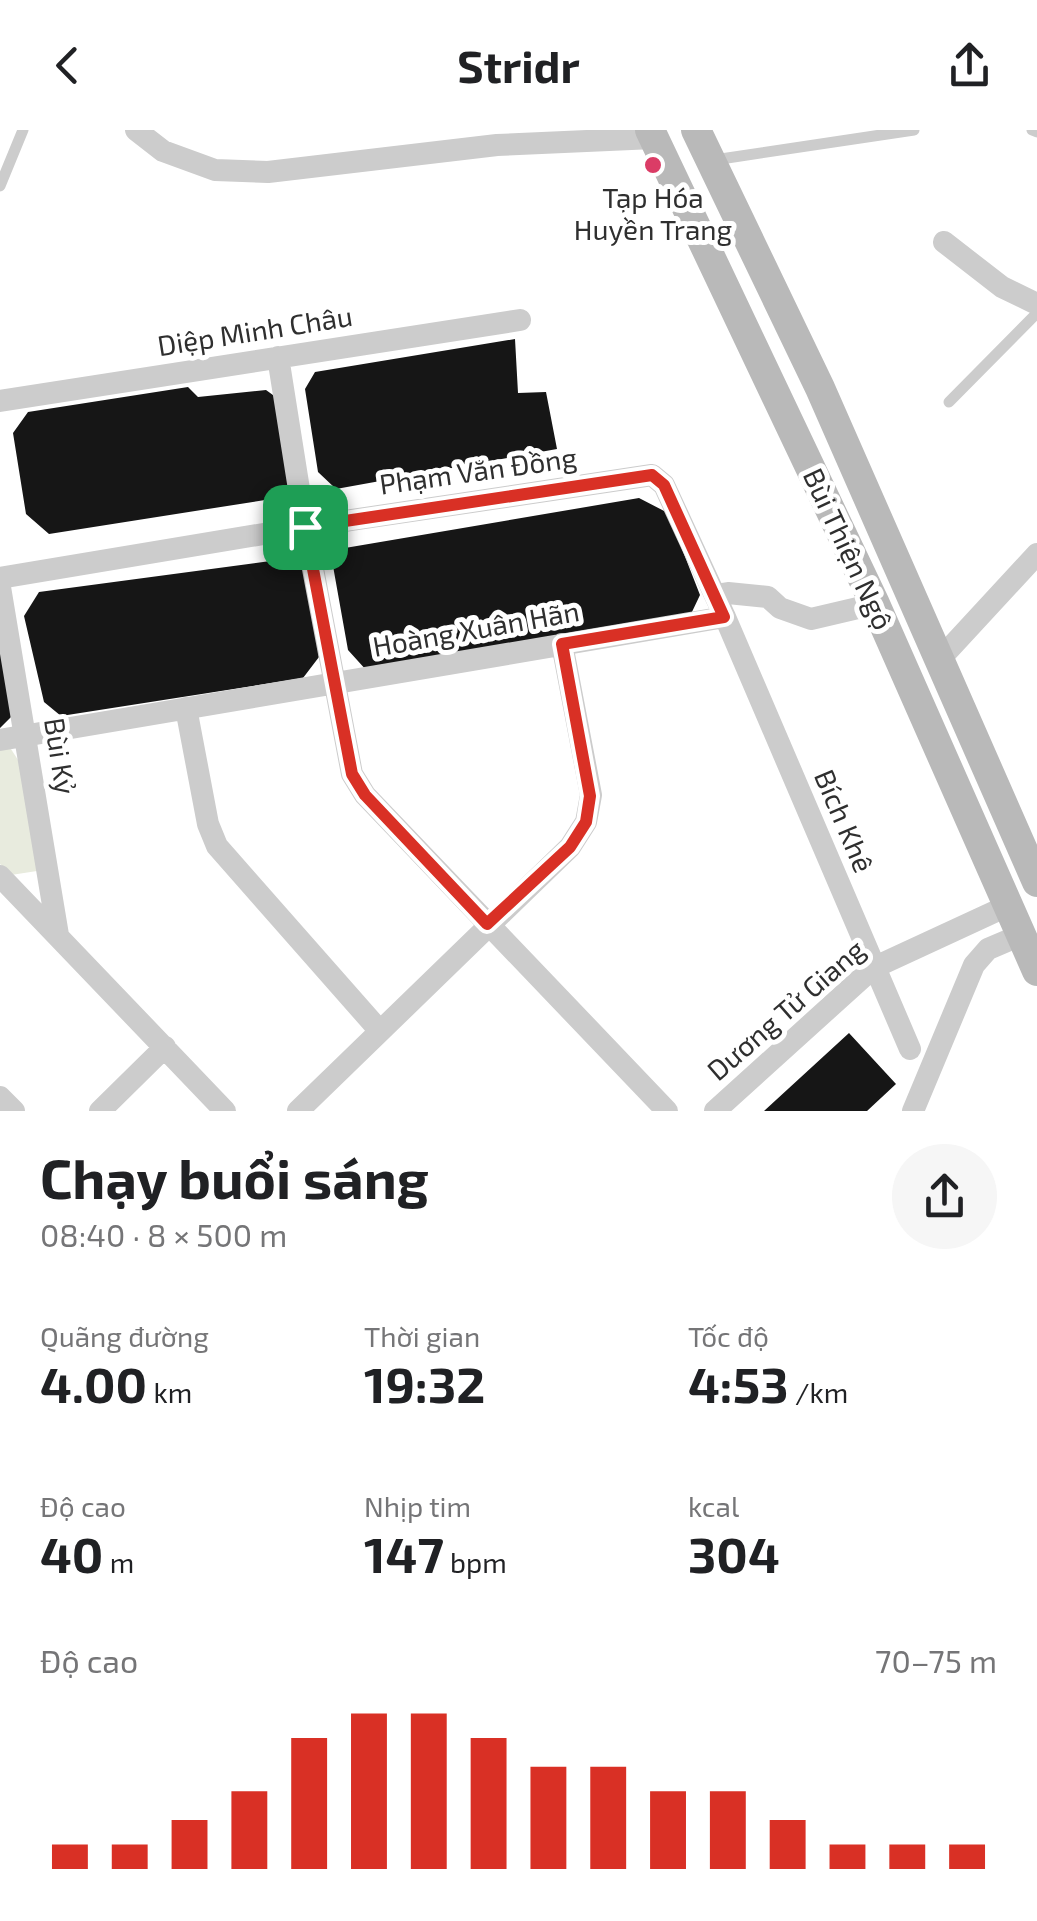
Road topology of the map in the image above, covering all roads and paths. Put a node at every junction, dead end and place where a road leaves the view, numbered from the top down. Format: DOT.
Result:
graph roads {
  1 [pos="23,130"];
  2 [pos="136,130"];
  3 [pos="696,130"];
  4 [pos="914,130"];
  5 [pos="652,134"];
  6 [pos="708,145"];
  7 [pos="0,186"];
  8 [pos="944,242"];
  9 [pos="1037,304"];
  10 [pos="1037,313"];
  11 [pos="520,320"];
  12 [pos="278,358"];
  13 [pos="0,401"];
  14 [pos="949,402"];
  15 [pos="305,527"];
  16 [pos="1037,554"];
  17 [pos="0,578"];
  18 [pos="0,587"];
  19 [pos="875,604"];
  20 [pos="720,606"];
  21 [pos="562,644"];
  22 [pos="940,660"];
  23 [pos="333,683"];
  24 [pos="186,708"];
  25 [pos="26,735"];
  26 [pos="0,740"];
  27 [pos="0,876"];
  28 [pos="1037,882"];
  29 [pos="1037,890"];
  30 [pos="1006,906"];
  31 [pos="487,924"];
  32 [pos="58,934"];
  33 [pos="1021,935"];
  34 [pos="873,968"];
  35 [pos="1037,971"];
  36 [pos="379,1030"];
  37 [pos="165,1047"];
  38 [pos="910,1049"];
  39 [pos="0,1097"];
  40 [pos="14,1111"];
  41 [pos="100,1111"];
  42 [pos="225,1111"];
  43 [pos="298,1111"];
  44 [pos="667,1111"];
  45 [pos="715,1111"];
  46 [pos="913,1111"];
  1 -- 7 [label="lane"];
  2 -- 5 [label="street"];
  3 -- 6 [label="main road, Bùi Thiện Ngộ"];
  4 -- 6 [label="lane"];
  5 -- 19 [label="main road, Bùi Thiện Ngộ"];
  6 -- 22 [label="main road, Bùi Thiện Ngộ"];
  8 -- 9 [label="street"];
  10 -- 14 [label="lane"];
  11 -- 12 [label="street, Diệp Minh Châu"];
  12 -- 13 [label="street, Diệp Minh Châu"];
  12 -- 15 [label="street"];
  15 -- 17 [label="street, Phạm Văn Đồng"];
  15 -- 20 [label="street, Phạm Văn Đồng"];
  15 -- 23 [label="street"];
  16 -- 22 [label="street"];
  18 -- 25 [label="street, Bùi Kỷ"];
  19 -- 20 [label="street"];
  19 -- 30 [label="main road, Bùi Thiện Ngộ"];
  20 -- 21 [label="street, Hoàng Xuân Hãn"];
  20 -- 34 [label="street, Bích Khê"];
  21 -- 23 [label="street, Hoàng Xuân Hãn"];
  21 -- 31 [label="street"];
  22 -- 28 [label="main road, Bùi Thiện Ngộ"];
  23 -- 24 [label="street, Hoàng Xuân Hãn"];
  23 -- 31 [label="street"];
  24 -- 25 [label="street, Hoàng Xuân Hãn"];
  24 -- 36 [label="street"];
  25 -- 26 [label="street, Hoàng Xuân Hãn"];
  25 -- 32 [label="street, Bùi Kỷ"];
  27 -- 32 [label="street"];
  29 -- 30 [label="main road"];
  30 -- 33 [label="main road, Bùi Thiện Ngộ"];
  30 -- 34 [label="street, Dương Tử Giang"];
  31 -- 36 [label="street"];
  31 -- 44 [label="street"];
  32 -- 37 [label="street"];
  33 -- 35 [label="main road, Bùi Thiện Ngộ"];
  33 -- 46 [label="street"];
  34 -- 38 [label="street, Bích Khê"];
  34 -- 45 [label="street, Dương Tử Giang"];
  36 -- 43 [label="street"];
  37 -- 41 [label="street"];
  37 -- 42 [label="street"];
  39 -- 40 [label="street"];
}
